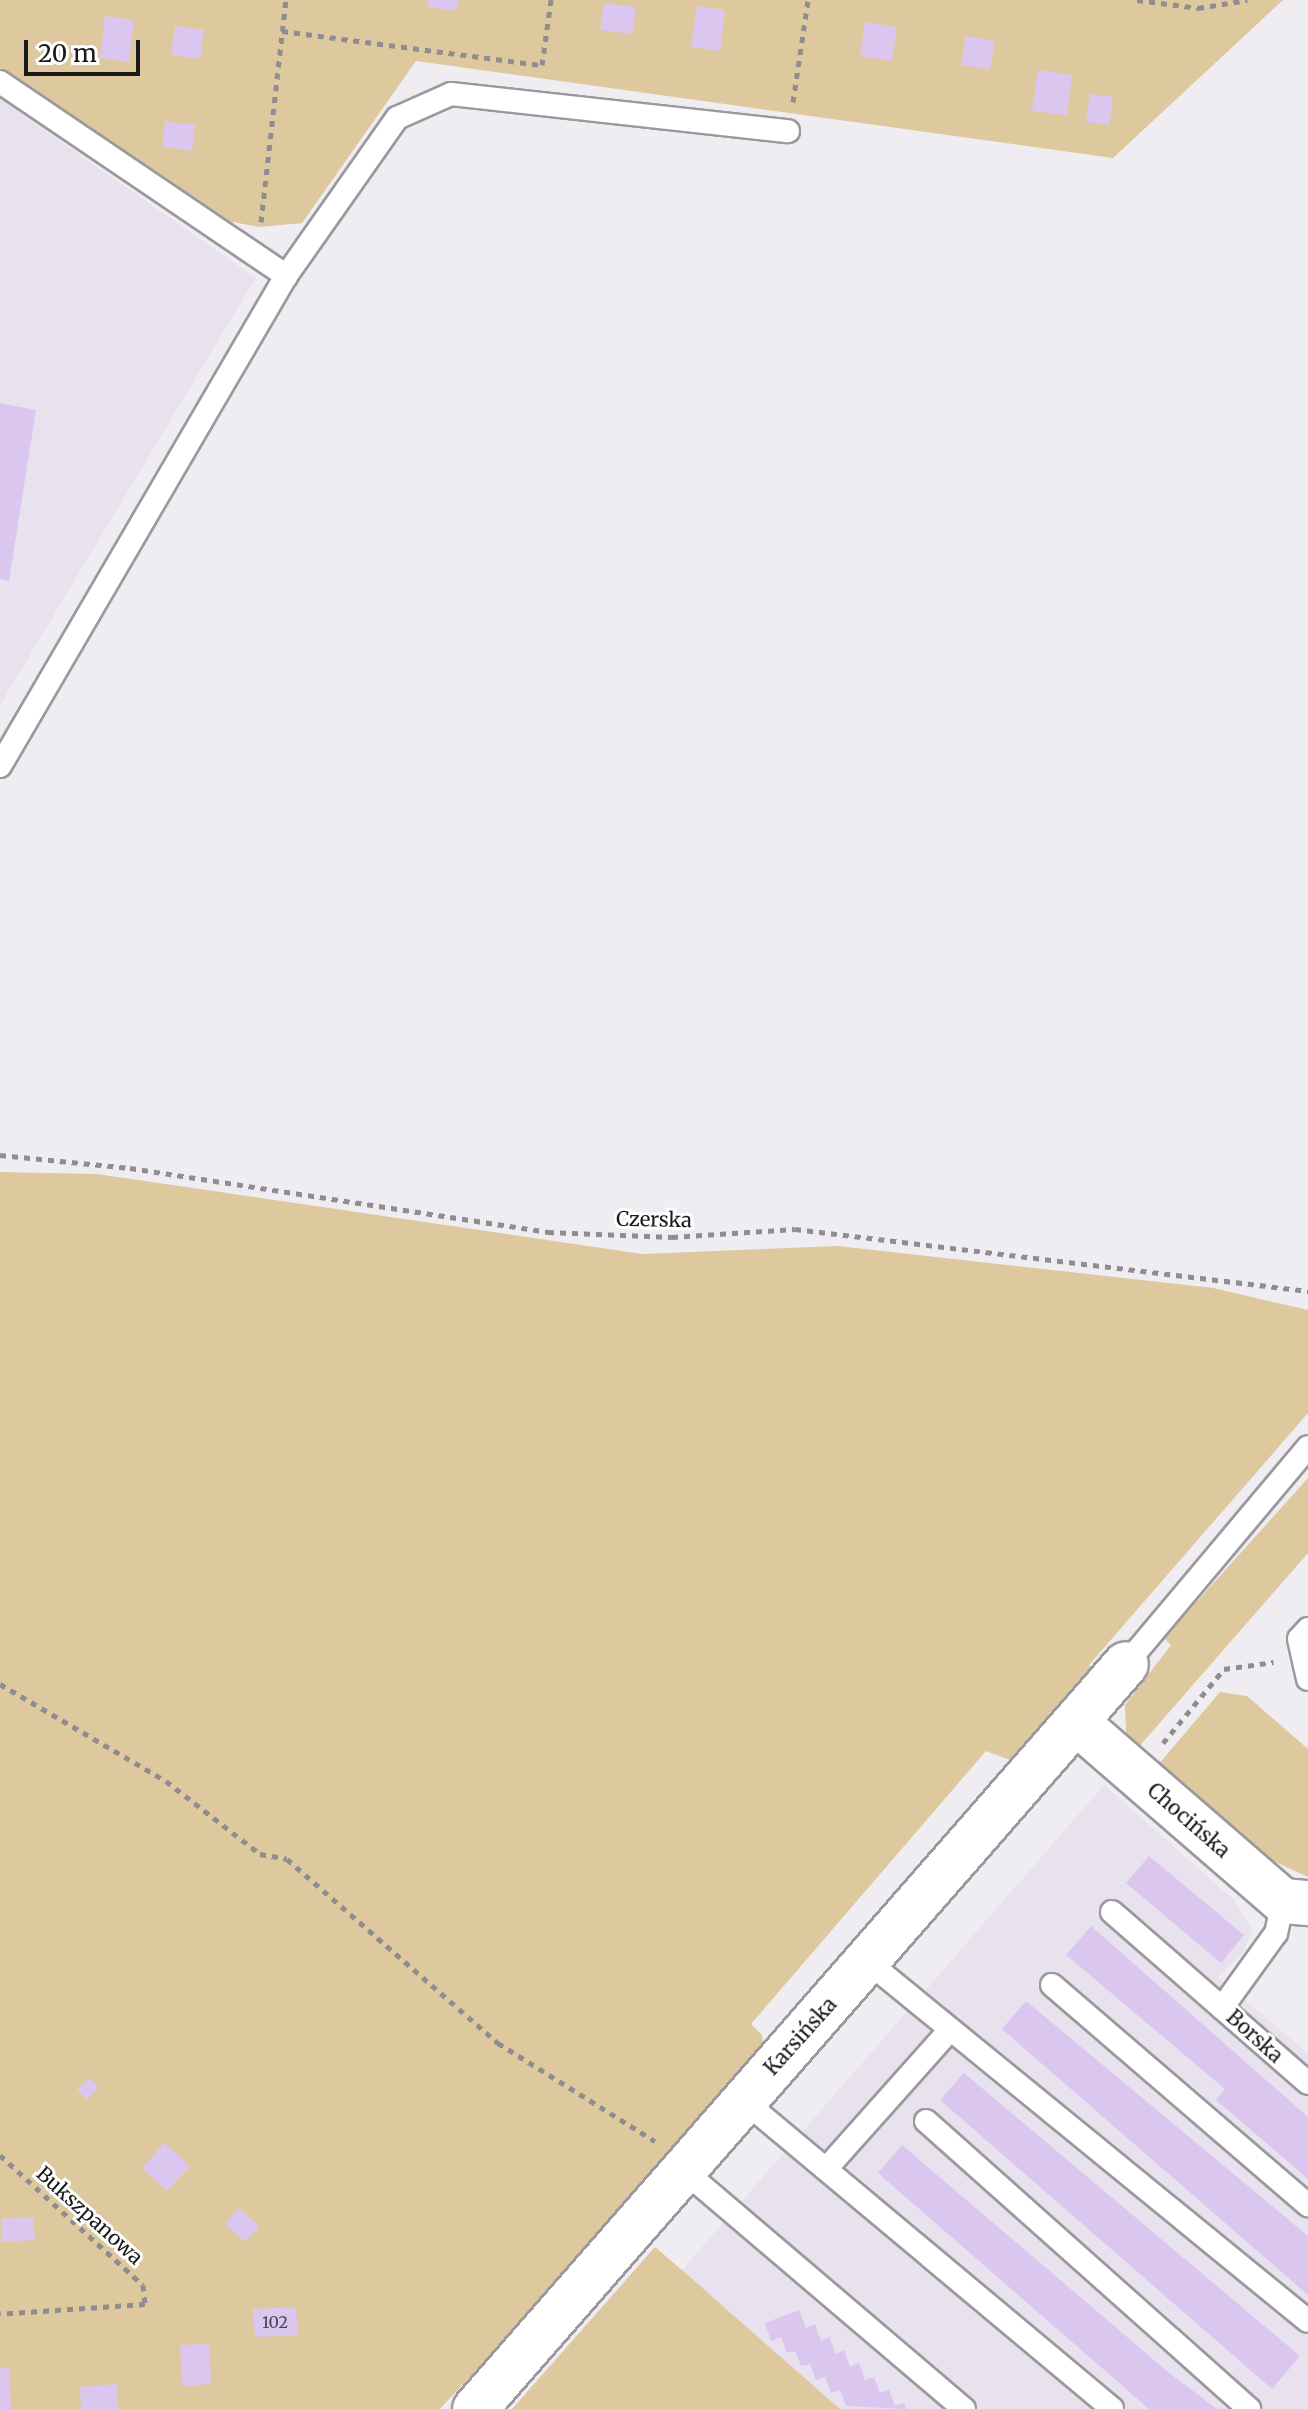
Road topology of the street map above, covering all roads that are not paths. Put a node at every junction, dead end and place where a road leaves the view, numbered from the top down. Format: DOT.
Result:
graph roads {
  1 [pos="0,82"];
  2 [pos="788,131"];
  3 [pos="286,276"];
  4 [pos="0,766"];
  5 [pos="1308,1447"];
  6 [pos="1308,1629"];
  7 [pos="1126,1664"];
  8 [pos="1305,1668"];
  9 [pos="1076,1722"];
  10 [pos="1295,1902"];
  11 [pos="1112,1912"];
  12 [pos="867,1961"];
  13 [pos="1052,1985"];
  14 [pos="1222,2008"];
  15 [pos="948,2032"];
  16 [pos="1308,2083"];
  17 [pos="743,2100"];
  18 [pos="926,2121"];
  19 [pos="686,2166"];
  20 [pos="826,2169"];
  21 [pos="1308,2205"];
  22 [pos="1308,2321"];
  23 [pos="475,2409"];
  24 [pos="964,2409"];
  25 [pos="1112,2409"];
  26 [pos="1249,2409"];
  1 -- 3 [label="lane"];
  2 -- 3 [label="lane"];
  3 -- 4 [label="lane"];
  5 -- 7 [label="lane"];
  6 -- 8 [label="lane"];
  7 -- 9 [label="street, Karsińska"];
  9 -- 10 [label="street, Chocińska"];
  9 -- 12 [label="street, Karsińska"];
  10 -- 14 [label="lane, Borska"];
  11 -- 14 [label="lane"];
  12 -- 15 [label="lane"];
  12 -- 17 [label="street, Karsińska"];
  13 -- 21 [label="lane"];
  14 -- 16 [label="lane, Borska"];
  15 -- 20 [label="lane"];
  15 -- 22 [label="lane"];
  17 -- 19 [label="street, Karsińska"];
  17 -- 20 [label="lane"];
  18 -- 26 [label="lane"];
  19 -- 23 [label="street, Karsińska"];
  19 -- 24 [label="lane"];
  20 -- 25 [label="lane"];
}
